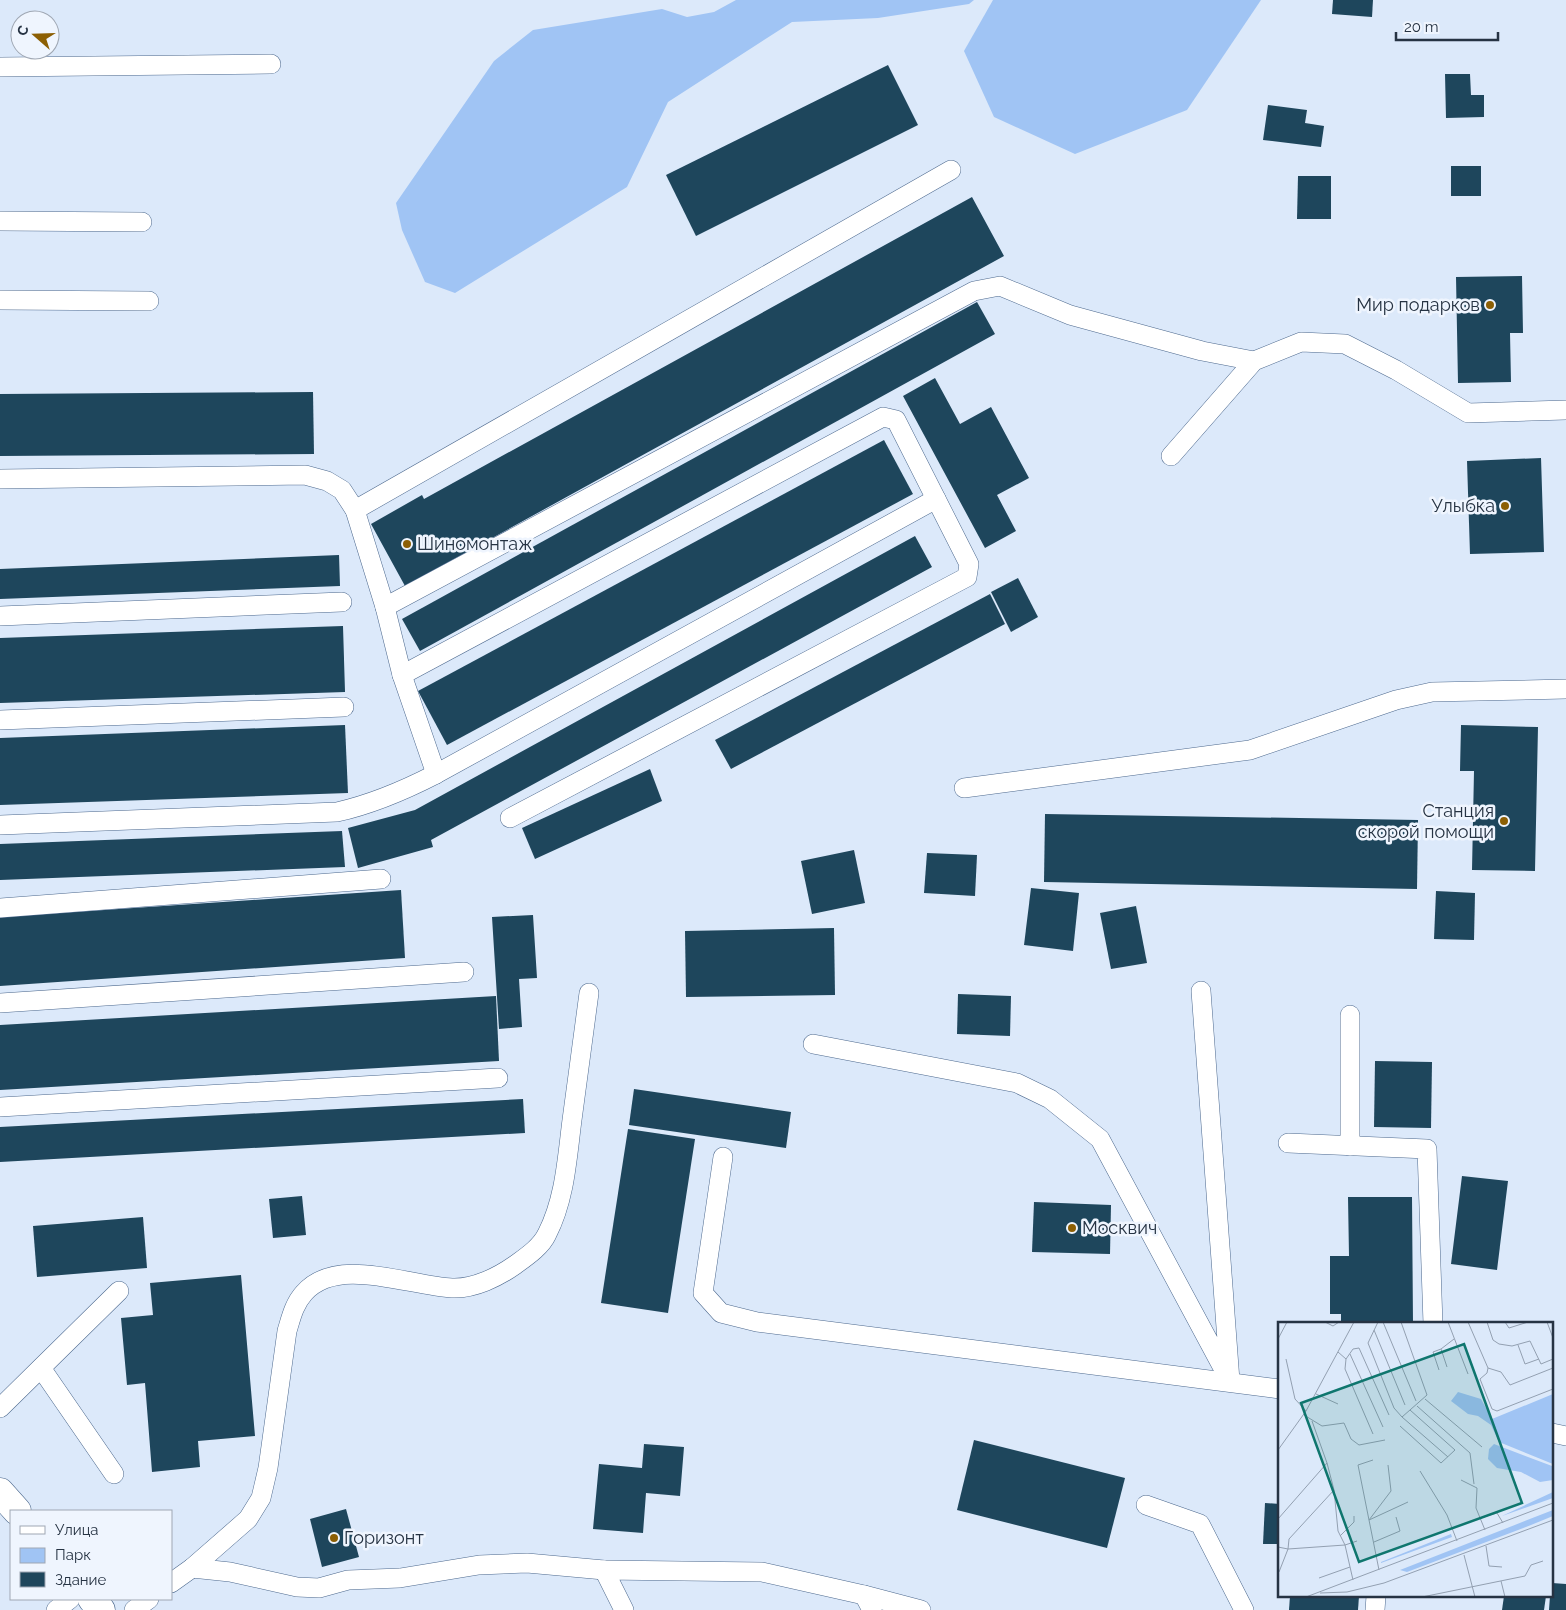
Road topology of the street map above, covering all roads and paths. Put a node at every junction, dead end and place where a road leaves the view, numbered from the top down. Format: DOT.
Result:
graph roads {
  1 [pos="272,64"];
  2 [pos="0,67"];
  3 [pos="951,170"];
  4 [pos="0,221"];
  5 [pos="142,222"];
  6 [pos="0,300"];
  7 [pos="149,301"];
  8 [pos="1254,361"];
  9 [pos="1566,410"];
  10 [pos="1171,456"];
  11 [pos="0,479"];
  12 [pos="936,499"];
  13 [pos="355,510"];
  14 [pos="342,602"];
  15 [pos="385,608"];
  16 [pos="0,616"];
  17 [pos="402,676"];
  18 [pos="1566,688"];
  19 [pos="344,707"];
  20 [pos="0,720"];
  21 [pos="436,774"];
  22 [pos="964,788"];
  23 [pos="510,818"];
  24 [pos="0,824"];
  25 [pos="381,879"];
  26 [pos="0,908"];
  27 [pos="464,972"];
  28 [pos="1201,991"];
  29 [pos="589,993"];
  30 [pos="0,1003"];
  31 [pos="1350,1015"];
  32 [pos="813,1044"];
  33 [pos="498,1078"];
  34 [pos="0,1107"];
  35 [pos="1288,1143"];
  36 [pos="1350,1146"];
  37 [pos="723,1157"];
  38 [pos="119,1291"];
  39 [pos="1433,1322"];
  40 [pos="41,1368"];
  41 [pos="1230,1382"];
  42 [pos="1278,1388"];
  43 [pos="0,1408"];
  44 [pos="114,1474"];
  45 [pos="0,1492"];
  46 [pos="1146,1505"];
  47 [pos="15,1510"];
  48 [pos="192,1568"];
  49 [pos="604,1570"];
  50 [pos="172,1582"];
  51 [pos="69,1600"];
  52 [pos="93,1600"];
  53 [pos="148,1600"];
  54 [pos="868,1602"];
  55 [pos="56,1610"];
  56 [pos="101,1610"];
  57 [pos="134,1610"];
  58 [pos="624,1610"];
  59 [pos="921,1610"];
  60 [pos="1244,1610"];
  1 -- 2 [label="lane"];
  3 -- 13 [label="lane"];
  4 -- 5 [label="lane"];
  6 -- 7 [label="lane"];
  8 -- 9 [label="lane"];
  8 -- 10 [label="lane"];
  8 -- 15 [label="lane"];
  11 -- 13 [label="lane"];
  12 -- 17 [label="lane"];
  12 -- 21 [label="lane"];
  12 -- 23 [label="lane"];
  13 -- 15 [label="lane"];
  14 -- 16 [label="lane"];
  15 -- 17 [label="lane"];
  17 -- 21 [label="lane"];
  18 -- 22 [label="lane"];
  19 -- 20 [label="lane"];
  21 -- 24 [label="lane"];
  25 -- 26 [label="lane"];
  27 -- 30 [label="lane"];
  28 -- 41 [label="lane"];
  29 -- 48 [label="lane"];
  31 -- 36 [label="lane"];
  32 -- 41 [label="lane"];
  33 -- 34 [label="lane"];
  35 -- 36 [label="lane"];
  36 -- 39 [label="lane"];
  37 -- 41 [label="lane"];
  38 -- 40 [label="lane"];
  40 -- 43 [label="lane"];
  40 -- 44 [label="lane"];
  41 -- 42 [label="lane"];
  45 -- 47 [label="main road"];
  46 -- 60 [label="lane"];
  48 -- 49 [label="lane"];
  48 -- 50 [label="lane"];
  49 -- 54 [label="lane"];
  49 -- 58 [label="lane"];
  51 -- 55 [label="lane"];
  52 -- 56 [label="main road"];
  53 -- 57 [label="lane"];
  54 -- 59 [label="lane"];
}
